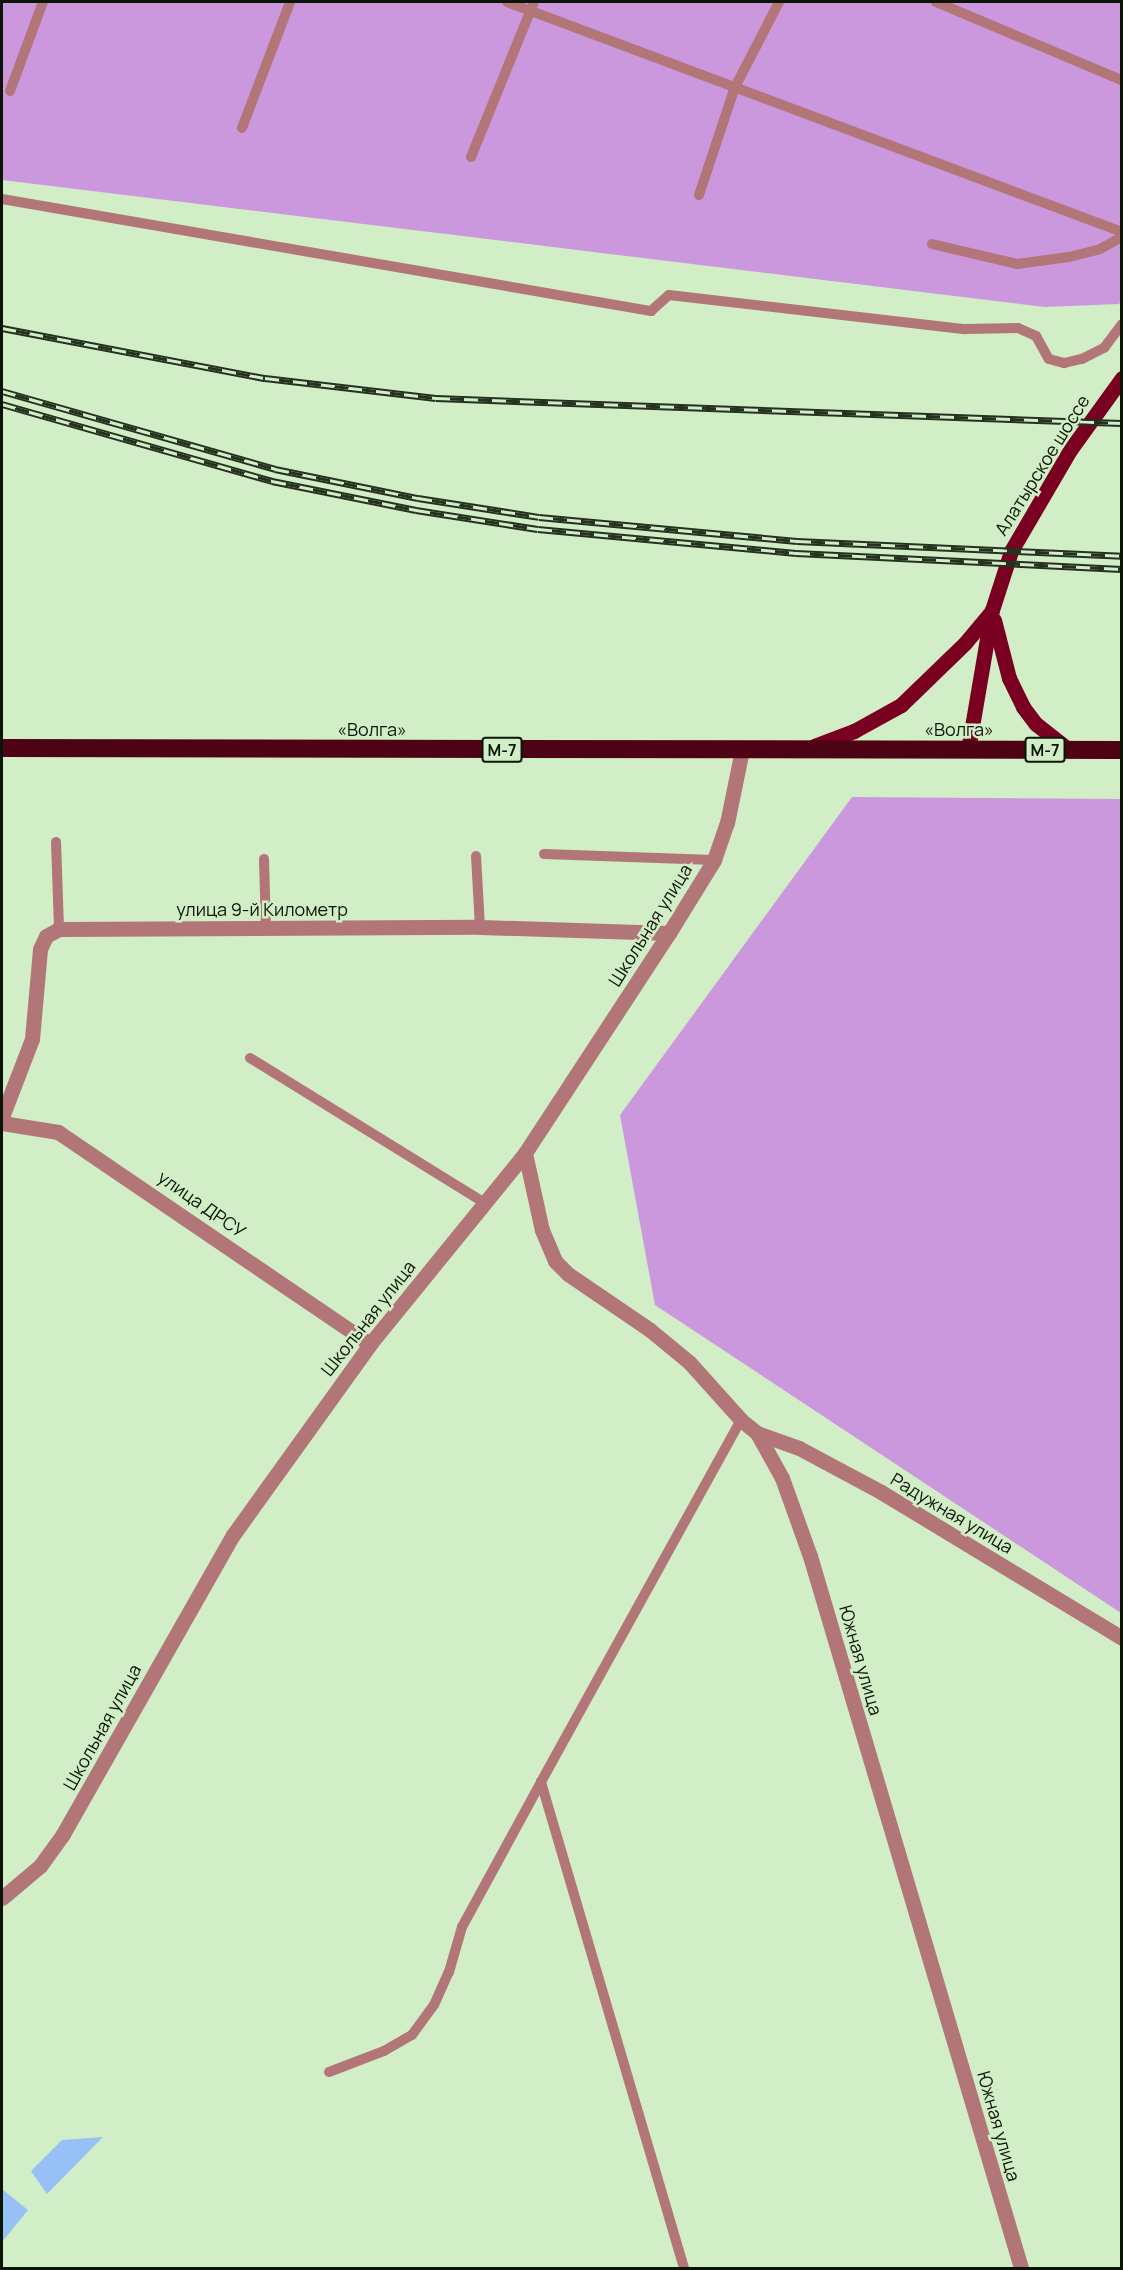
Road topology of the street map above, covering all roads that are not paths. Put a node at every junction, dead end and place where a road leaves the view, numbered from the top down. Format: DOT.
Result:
graph roads {
  1 [pos="43,2"];
  2 [pos="290,2"];
  3 [pos="507,2"];
  4 [pos="779,2"];
  5 [pos="936,2"];
  6 [pos="532,6"];
  7 [pos="1122,80"];
  8 [pos="735,87"];
  9 [pos="10,91"];
  10 [pos="242,128"];
  11 [pos="471,157"];
  12 [pos="699,195"];
  13 [pos="2,199"];
  14 [pos="1122,235"];
  15 [pos="932,244"];
  16 [pos="1122,324"];
  17 [pos="1122,378"];
  18 [pos="992,610"];
  19 [pos="2,748"];
  20 [pos="742,750"];
  21 [pos="797,750"];
  22 [pos="968,750"];
  23 [pos="1069,750"];
  24 [pos="1122,750"];
  25 [pos="56,842"];
  26 [pos="544,854"];
  27 [pos="476,856"];
  28 [pos="264,859"];
  29 [pos="714,860"];
  30 [pos="480,927"];
  31 [pos="59,929"];
  32 [pos="266,930"];
  33 [pos="669,933"];
  34 [pos="250,1058"];
  35 [pos="2,1118"];
  36 [pos="2,1123"];
  37 [pos="525,1153"];
  38 [pos="485,1203"];
  39 [pos="370,1344"];
  40 [pos="741,1420"];
  41 [pos="757,1433"];
  42 [pos="1122,1638"];
  43 [pos="541,1782"];
  44 [pos="2,1898"];
  45 [pos="329,2072"];
  46 [pos="684,2268"];
  47 [pos="1021,2268"];
  1 -- 9 [label="lane"];
  2 -- 10 [label="lane"];
  3 -- 6 [label="lane"];
  4 -- 8 [label="lane"];
  5 -- 7 [label="lane"];
  6 -- 8 [label="lane"];
  6 -- 11 [label="lane"];
  8 -- 12 [label="lane"];
  8 -- 14 [label="lane"];
  13 -- 16 [label="lane"];
  14 -- 15 [label="lane"];
  17 -- 18 [label="main road, Алатырское шоссе"];
  18 -- 21 [label="main road"];
  18 -- 22 [label="main road"];
  18 -- 23 [label="main road"];
  19 -- 20 [label="highway, «Волга» / М-7"];
  20 -- 21 [label="highway, М-7"];
  20 -- 29 [label="street, Школьная улица"];
  21 -- 22 [label="highway, «Волга» / М-7"];
  22 -- 23 [label="highway, «Волга» / М-7"];
  23 -- 24 [label="highway, «Волга» / М-7"];
  25 -- 31 [label="lane"];
  26 -- 29 [label="lane"];
  27 -- 30 [label="lane"];
  28 -- 32 [label="lane"];
  29 -- 33 [label="street, Школьная улица"];
  30 -- 32 [label="street, улица 9-й Километр"];
  30 -- 33 [label="street, улица 9-й Километр"];
  31 -- 32 [label="street, улица 9-й Километр"];
  31 -- 35 [label="street"];
  33 -- 37 [label="street, Школьная улица"];
  34 -- 38 [label="lane"];
  36 -- 39 [label="street, улица ДРСУ"];
  37 -- 38 [label="street, Школьная улица"];
  37 -- 40 [label="street, Южная улица"];
  38 -- 39 [label="street, Школьная улица"];
  39 -- 44 [label="street, Школьная улица"];
  40 -- 41 [label="street, Южная улица"];
  40 -- 43 [label="lane"];
  41 -- 42 [label="street, Радужная улица"];
  41 -- 47 [label="street, Южная улица"];
  43 -- 45 [label="lane"];
  43 -- 46 [label="lane"];
}
